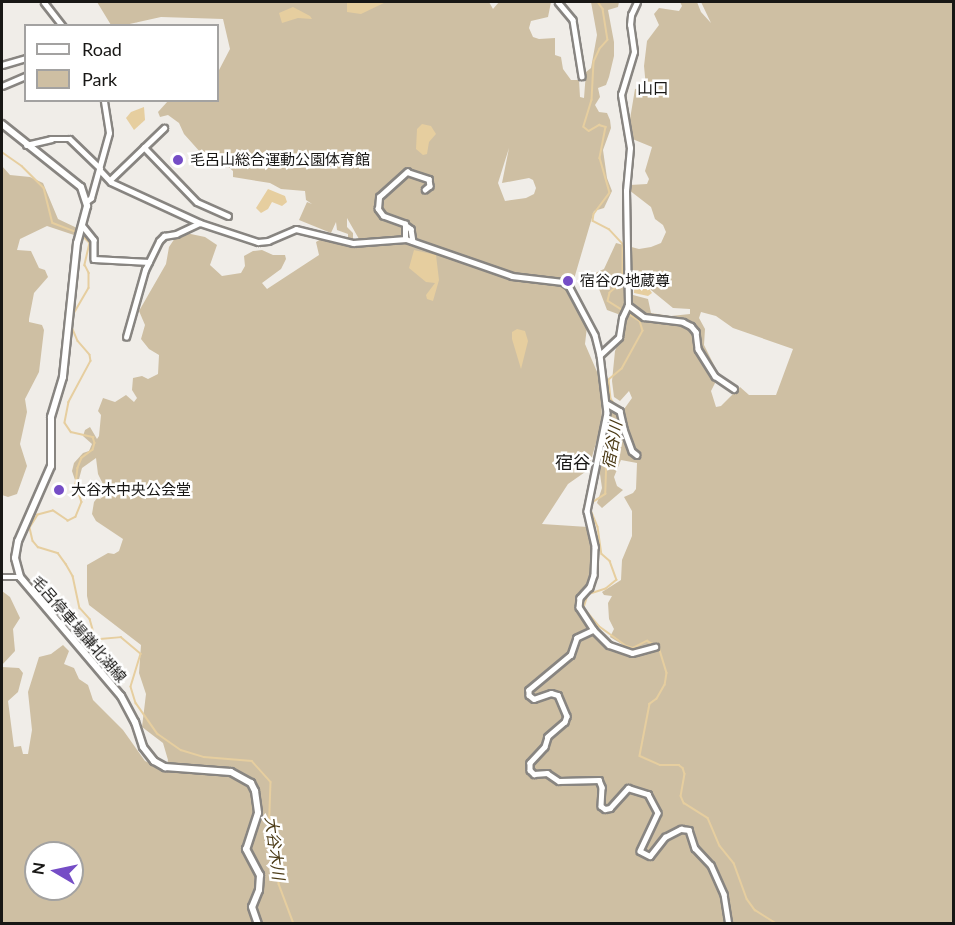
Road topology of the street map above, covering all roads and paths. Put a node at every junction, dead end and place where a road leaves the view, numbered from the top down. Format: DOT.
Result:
graph roads {
  1 [pos="44,2"];
  2 [pos="558,2"];
  3 [pos="637,2"];
  4 [pos="61,24"];
  5 [pos="24,59"];
  6 [pos="2,65"];
  7 [pos="582,76"];
  8 [pos="24,77"];
  9 [pos="2,86"];
  10 [pos="105,102"];
  11 [pos="2,124"];
  12 [pos="164,129"];
  13 [pos="27,145"];
  14 [pos="144,147"];
  15 [pos="100,169"];
  16 [pos="110,181"];
  17 [pos="95,186"];
  18 [pos="425,190"];
  19 [pos="84,191"];
  20 [pos="87,201"];
  21 [pos="228,216"];
  22 [pos="200,223"];
  23 [pos="407,226"];
  24 [pos="80,230"];
  25 [pos="405,238"];
  26 [pos="413,241"];
  27 [pos="149,262"];
  28 [pos="628,305"];
  29 [pos="126,337"];
  30 [pos="600,355"];
  31 [pos="734,389"];
  32 [pos="606,403"];
  33 [pos="637,455"];
  34 [pos="2,577"];
  35 [pos="20,577"];
  36 [pos="594,630"];
  37 [pos="655,647"];
  38 [pos="258,924"];
  39 [pos="729,924"];
  1 -- 4 [label="street"];
  2 -- 7 [label="street"];
  3 -- 28 [label="street"];
  5 -- 6 [label="street"];
  8 -- 9 [label="street"];
  10 -- 15 [label="street"];
  11 -- 13 [label="main road"];
  12 -- 14 [label="street"];
  13 -- 15 [label="street"];
  13 -- 19 [label="main road"];
  14 -- 16 [label="street"];
  14 -- 21 [label="street"];
  15 -- 16 [label="street"];
  15 -- 17 [label="street"];
  16 -- 17 [label="street"];
  16 -- 22 [label="street"];
  17 -- 19 [label="street"];
  17 -- 20 [label="street"];
  18 -- 23 [label="street"];
  19 -- 20 [label="main road, 毛呂停車場鎌北湖線"];
  20 -- 24 [label="main road, 毛呂停車場鎌北湖線"];
  22 -- 25 [label="street"];
  22 -- 27 [label="street"];
  23 -- 25 [label="street"];
  23 -- 26 [label="street"];
  24 -- 27 [label="street"];
  24 -- 35 [label="main road, 毛呂停車場鎌北湖線"];
  25 -- 26 [label="street"];
  26 -- 30 [label="street"];
  27 -- 29 [label="street"];
  28 -- 30 [label="street"];
  28 -- 31 [label="street"];
  30 -- 32 [label="street"];
  32 -- 33 [label="street"];
  32 -- 36 [label="street"];
  34 -- 35 [label="street"];
  35 -- 38 [label="main road, 毛呂停車場鎌北湖線"];
  36 -- 37 [label="street"];
  36 -- 39 [label="street"];
}
